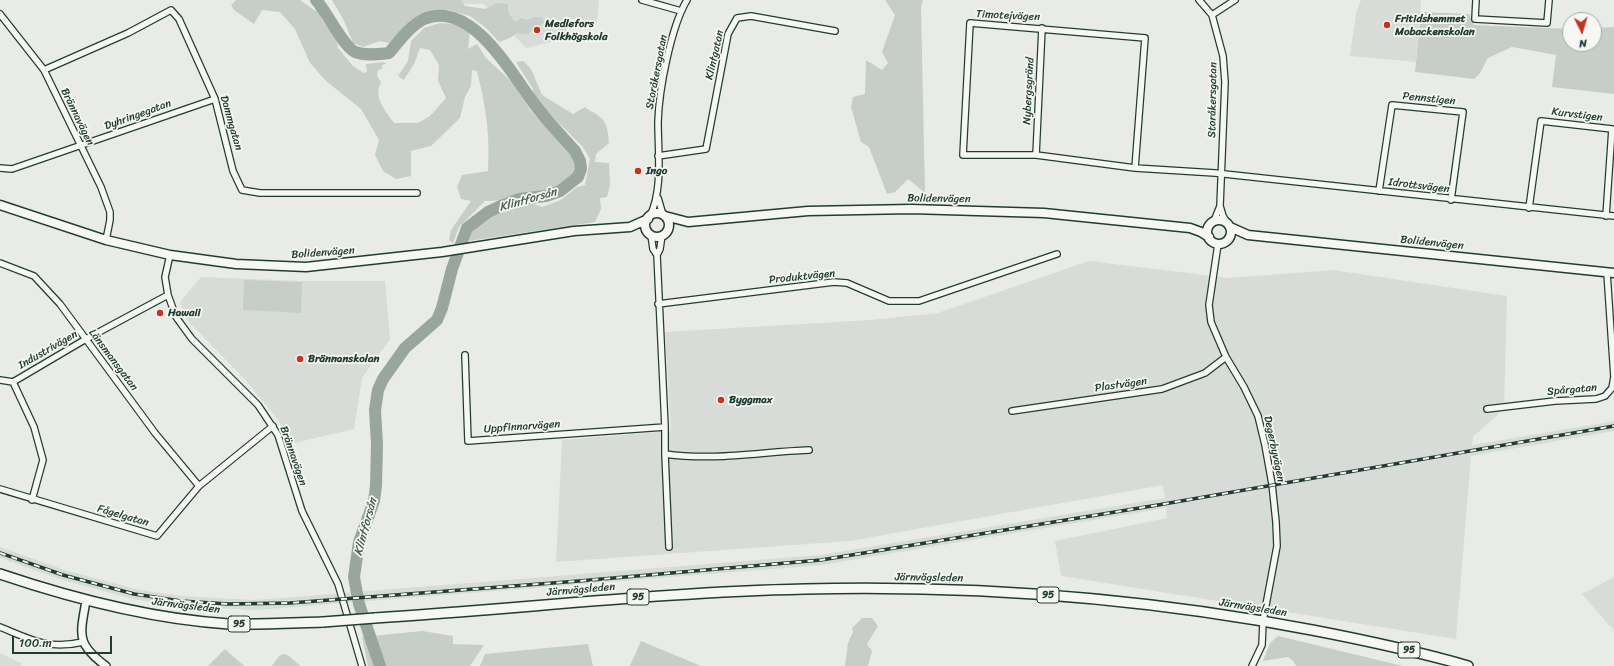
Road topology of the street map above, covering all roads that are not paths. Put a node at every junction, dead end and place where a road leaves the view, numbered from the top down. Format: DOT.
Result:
graph roads {
  1 [pos="642,0"];
  2 [pos="687,0"];
  3 [pos="1199,0"];
  4 [pos="1235,0"];
  5 [pos="1476,0"];
  6 [pos="1549,0"];
  7 [pos="681,11"];
  8 [pos="0,14"];
  9 [pos="1212,15"];
  10 [pos="1042,28"];
  11 [pos="835,31"];
  12 [pos="44,70"];
  13 [pos="215,99"];
  14 [pos="80,146"];
  15 [pos="1036,155"];
  16 [pos="658,156"];
  17 [pos="0,168"];
  18 [pos="1135,168"];
  19 [pos="1221,173"];
  20 [pos="1379,191"];
  21 [pos="417,193"];
  22 [pos="658,198"];
  23 [pos="1452,200"];
  24 [pos="0,205"];
  25 [pos="1220,206"];
  26 [pos="1529,208"];
  27 [pos="664,216"];
  28 [pos="1606,216"];
  29 [pos="1614,216"];
  30 [pos="649,217"];
  31 [pos="688,222"];
  32 [pos="1212,222"];
  33 [pos="1229,226"];
  34 [pos="630,227"];
  35 [pos="1190,228"];
  36 [pos="665,233"];
  37 [pos="650,234"];
  38 [pos="1248,235"];
  39 [pos="1209,237"];
  40 [pos="1229,239"];
  41 [pos="106,240"];
  42 [pos="1218,244"];
  43 [pos="1058,254"];
  44 [pos="170,255"];
  45 [pos="656,255"];
  46 [pos="0,263"];
  47 [pos="1611,273"];
  48 [pos="168,295"];
  49 [pos="658,304"];
  50 [pos="86,339"];
  51 [pos="465,355"];
  52 [pos="1226,357"];
  53 [pos="0,380"];
  54 [pos="13,382"];
  55 [pos="1487,409"];
  56 [pos="1012,411"];
  57 [pos="273,426"];
  58 [pos="665,427"];
  59 [pos="809,450"];
  60 [pos="665,454"];
  61 [pos="199,486"];
  62 [pos="0,489"];
  63 [pos="32,500"];
  64 [pos="669,547"];
  65 [pos="0,574"];
  66 [pos="86,601"];
  67 [pos="1263,621"];
  68 [pos="0,627"];
  69 [pos="83,642"];
  70 [pos="106,666"];
  71 [pos="362,666"];
  72 [pos="1252,666"];
  73 [pos="1468,666"];
  1 -- 7 [label="street"];
  2 -- 7 [label="street, Storåkersgatan"];
  3 -- 9 [label="street, Storåkersgatan"];
  4 -- 9 [label="street"];
  5 -- 6 [label="street"];
  7 -- 16 [label="street, Storåkersgatan"];
  8 -- 12 [label="street, Brännavägen"];
  9 -- 19 [label="street, Storåkersgatan"];
  10 -- 15 [label="street, Nybergsgränd"];
  10 -- 15 [label="street, Timotejvägen"];
  10 -- 18 [label="street, Timotejvägen"];
  11 -- 16 [label="street, Klintgatan"];
  12 -- 13 [label="street, Dammgatan"];
  12 -- 14 [label="street, Brännavägen"];
  13 -- 14 [label="street, Dyhringegatan"];
  13 -- 21 [label="street, Dammgatan"];
  14 -- 17 [label="street, Dyhringegatan"];
  14 -- 41 [label="street, Brännavägen"];
  15 -- 18 [label="street, Timotejvägen"];
  16 -- 22 [label="street, Storåkersgatan"];
  18 -- 19 [label="street, Timotejvägen"];
  19 -- 20 [label="street, Idrottsvägen"];
  19 -- 25 [label="street, Storåkersgatan"];
  20 -- 23 [label="street, Idrottsvägen"];
  20 -- 23 [label="street, Pennstigen"];
  22 -- 27 [label="street, Storåkersgatan"];
  22 -- 30 [label="street, Storåkersgatan"];
  23 -- 26 [label="street, Idrottsvägen"];
  24 -- 41 [label="main road, Bolidenvägen"];
  25 -- 32 [label="street, Storåkersgatan"];
  25 -- 33 [label="street, Storåkersgatan"];
  26 -- 28 [label="street, Idrottsvägen"];
  26 -- 28 [label="street, Kurvstigen"];
  27 -- 30 [label="main road, Bolidenvägen"];
  27 -- 31 [label="main road, Bolidenvägen"];
  27 -- 36 [label="main road"];
  28 -- 29 [label="street, Idrottsvägen"];
  30 -- 34 [label="main road, Bolidenvägen"];
  30 -- 37 [label="main road"];
  31 -- 35 [label="main road, Bolidenvägen"];
  31 -- 36 [label="main road, Bolidenvägen"];
  32 -- 33 [label="main road"];
  32 -- 35 [label="main road, Bolidenvägen"];
  32 -- 39 [label="main road"];
  33 -- 38 [label="main road, Bolidenvägen"];
  33 -- 40 [label="main road"];
  34 -- 37 [label="main road, Bolidenvägen"];
  34 -- 44 [label="main road, Bolidenvägen"];
  35 -- 39 [label="main road, Bolidenvägen"];
  36 -- 37 [label="main road, Bolidenvägen"];
  36 -- 45 [label="street"];
  37 -- 45 [label="street"];
  38 -- 40 [label="main road, Bolidenvägen"];
  38 -- 47 [label="main road, Bolidenvägen"];
  39 -- 42 [label="main road"];
  40 -- 42 [label="main road"];
  41 -- 44 [label="main road, Bolidenvägen"];
  42 -- 52 [label="street, Degerbyvägen"];
  43 -- 49 [label="street, Produktvägen"];
  44 -- 48 [label="street, Brännavägen"];
  45 -- 49 [label="street"];
  46 -- 50 [label="street, Länsmansgatan"];
  47 -- 55 [label="street, Spårgatan"];
  48 -- 50 [label="street, Industrivägen"];
  48 -- 57 [label="street, Brännavägen"];
  49 -- 58 [label="street"];
  50 -- 54 [label="street, Industrivägen"];
  50 -- 61 [label="street, Länsmansgatan"];
  51 -- 58 [label="street, Uppfinnarvägen"];
  52 -- 56 [label="street, Plastvägen"];
  52 -- 67 [label="street, Degerbyvägen"];
  53 -- 54 [label="street, Industrivägen"];
  54 -- 63 [label="street"];
  57 -- 61 [label="street, Fågelgatan"];
  57 -- 71 [label="street, Brännavägen"];
  58 -- 60 [label="street"];
  59 -- 60 [label="street"];
  60 -- 64 [label="street"];
  61 -- 63 [label="street, Fågelgatan"];
  62 -- 63 [label="street, Fågelgatan"];
  65 -- 66 [label="main road, Järnvägsleden / 95"];
  66 -- 67 [label="main road, Järnvägsleden / 95, bridge"];
  66 -- 69 [label="street"];
  67 -- 72 [label="street, Degerbyvägen"];
  67 -- 73 [label="main road, Järnvägsleden / 95"];
  68 -- 69 [label="street"];
  69 -- 70 [label="street"];
}
